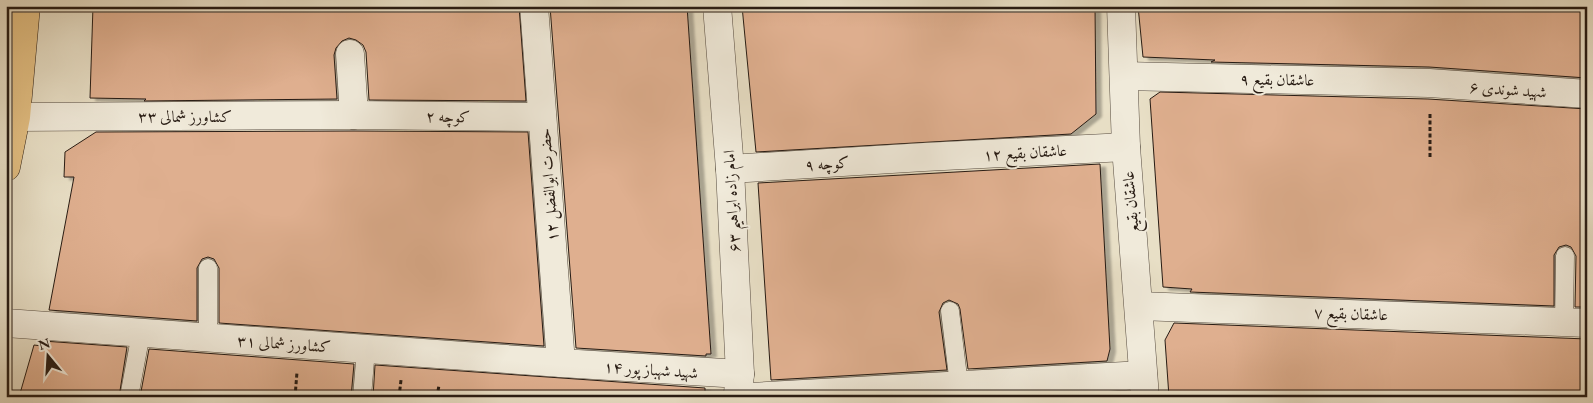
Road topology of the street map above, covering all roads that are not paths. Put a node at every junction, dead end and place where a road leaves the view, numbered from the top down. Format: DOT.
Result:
graph roads {
  1 [pos="26,6"];
  2 [pos="534,6"];
  3 [pos="717,6"];
  4 [pos="1121,6"];
  5 [pos="350,54"];
  6 [pos="1124,76"];
  7 [pos="1429,83"];
  8 [pos="1587,94"];
  9 [pos="354,115"];
  10 [pos="16,116"];
  11 [pos="542,118"];
  12 [pos="1126,147"];
  13 [pos="924,156"];
  14 [pos="6,167"];
  15 [pos="730,169"];
  16 [pos="1565,256"];
  17 [pos="208,268"];
  18 [pos="1139,306"];
  19 [pos="950,311"];
  20 [pos="1575,322"];
  21 [pos="6,323"];
  22 [pos="141,333"];
  23 [pos="208,338"];
  24 [pos="366,349"];
  25 [pos="562,363"];
  26 [pos="959,385"];
  27 [pos="1144,386"];
  28 [pos="743,389"];
  29 [pos="129,397"];
  30 [pos="362,397"];
  1 -- 10 [label="main road"];
  2 -- 11 [label="street, حضرت ابوالفضل ۱۲"];
  3 -- 15 [label="street, امام زاده ابراهیم ۶۳"];
  4 -- 6 [label="street, عاشقان بقیع"];
  5 -- 9 [label="street"];
  6 -- 7 [label="street, عاشقان بقیع ۹"];
  6 -- 12 [label="street, عاشقان بقیع"];
  7 -- 8 [label="street, شهید شوندی ۶"];
  9 -- 10 [label="street, کشاورز شمالی ۳۳"];
  9 -- 11 [label="street, کوچه ۲"];
  10 -- 14 [label="main road"];
  11 -- 25 [label="street, حضرت ابوالفضل ۱۲"];
  12 -- 13 [label="street, عاشقان بقیع ۱۲"];
  12 -- 18 [label="street, عاشقان بقیع"];
  13 -- 15 [label="street, کوچه ۹"];
  15 -- 28 [label="street, امام زاده ابراهیم ۶۳"];
  16 -- 20 [label="lane"];
  17 -- 23 [label="lane"];
  18 -- 20 [label="street, عاشقان بقیع ۷"];
  18 -- 27 [label="street, عاشقان بقیع"];
  19 -- 26 [label="lane"];
  21 -- 22 [label="street, کشاورز شمالی ۳۱"];
  22 -- 23 [label="street, کشاورز شمالی ۳۱"];
  22 -- 29 [label="lane"];
  23 -- 24 [label="street, کشاورز شمالی ۳۱"];
  24 -- 25 [label="street, کشاورز شمالی ۳۱"];
  24 -- 30 [label="lane"];
  25 -- 28 [label="street, شهید شهباز پور ۱۴"];
  26 -- 27 [label="street, شهید شهباز پور ۱۴"];
  26 -- 28 [label="street, شهید شهباز پور ۱۴"];
}
